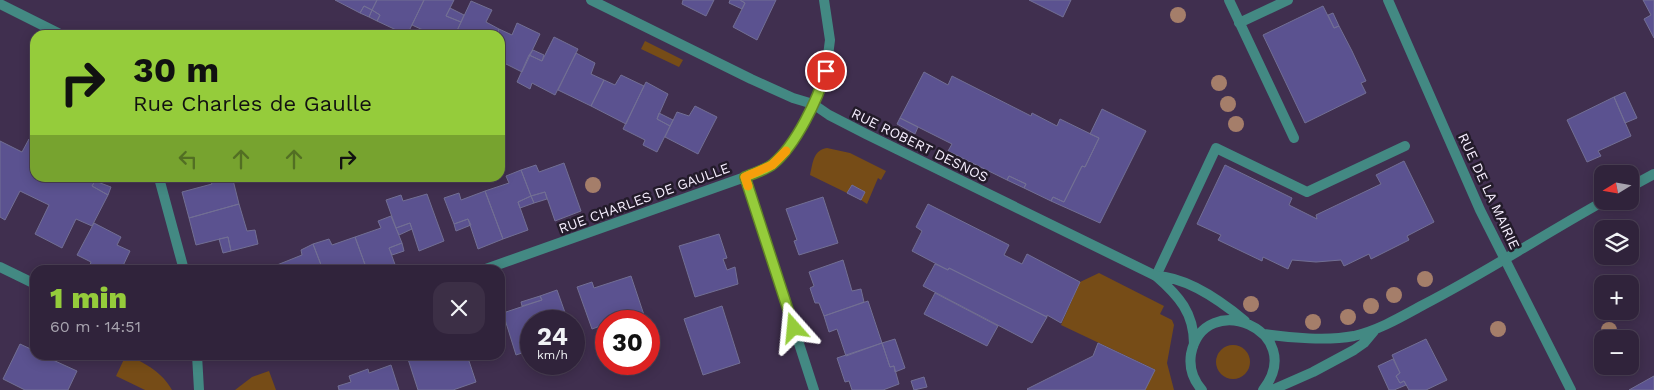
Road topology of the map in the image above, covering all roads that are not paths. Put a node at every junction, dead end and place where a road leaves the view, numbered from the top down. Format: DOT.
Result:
graph roads {
  1 [pos="591,0"];
  2 [pos="824,0"];
  3 [pos="1229,0"];
  4 [pos="1288,0"];
  5 [pos="1388,0"];
  6 [pos="0,4"];
  7 [pos="1239,23"];
  8 [pos="52,30"];
  9 [pos="813,104"];
  10 [pos="1294,138"];
  11 [pos="1405,146"];
  12 [pos="1654,174"];
  13 [pos="745,177"];
  14 [pos="160,182"];
  15 [pos="1639,182"];
  16 [pos="1594,207"];
  17 [pos="1505,259"];
  18 [pos="183,265"];
  19 [pos="497,265"];
  20 [pos="0,267"];
  21 [pos="1156,276"];
  22 [pos="30,282"];
  23 [pos="1247,323"];
  24 [pos="1374,330"];
  25 [pos="1264,334"];
  26 [pos="1194,344"];
  27 [pos="197,360"];
  28 [pos="1194,385"];
  29 [pos="199,390"];
  30 [pos="814,390"];
  31 [pos="1202,390"];
  32 [pos="1263,390"];
  33 [pos="1272,390"];
  34 [pos="1571,390"];
  1 -- 9 [label="street, RUE ROBERT DESNOS"];
  2 -- 9 [label="street, RUE CHARLES DE GAULLE"];
  3 -- 7 [label="street"];
  4 -- 7 [label="street"];
  5 -- 17 [label="street, RUE DE LA MAIRIE"];
  6 -- 8 [label="street"];
  7 -- 10 [label="street"];
  9 -- 13 [label="street, RUE CHARLES DE GAULLE"];
  9 -- 21 [label="street, RUE ROBERT DESNOS"];
  11 -- 21 [label="street"];
  12 -- 15 [label="street"];
  13 -- 19 [label="street, RUE CHARLES DE GAULLE"];
  13 -- 30 [label="street"];
  14 -- 18 [label="street"];
  16 -- 17 [label="street"];
  17 -- 24 [label="street"];
  17 -- 34 [label="street, RUE DE LA MAIRIE"];
  20 -- 22 [label="street"];
  21 -- 23 [label="street, RUE ROBERT DESNOS"];
  21 -- 26 [label="street, RUE ROBERT DESNOS"];
  23 -- 25 [label="street, RUE ROBERT DESNOS"];
  23 -- 26 [label="street"];
  24 -- 25 [label="street"];
  24 -- 33 [label="street"];
  25 -- 32 [label="street"];
  26 -- 28 [label="street, RUE ROBERT DESNOS"];
  27 -- 29 [label="street"];
  28 -- 31 [label="street"];
}
